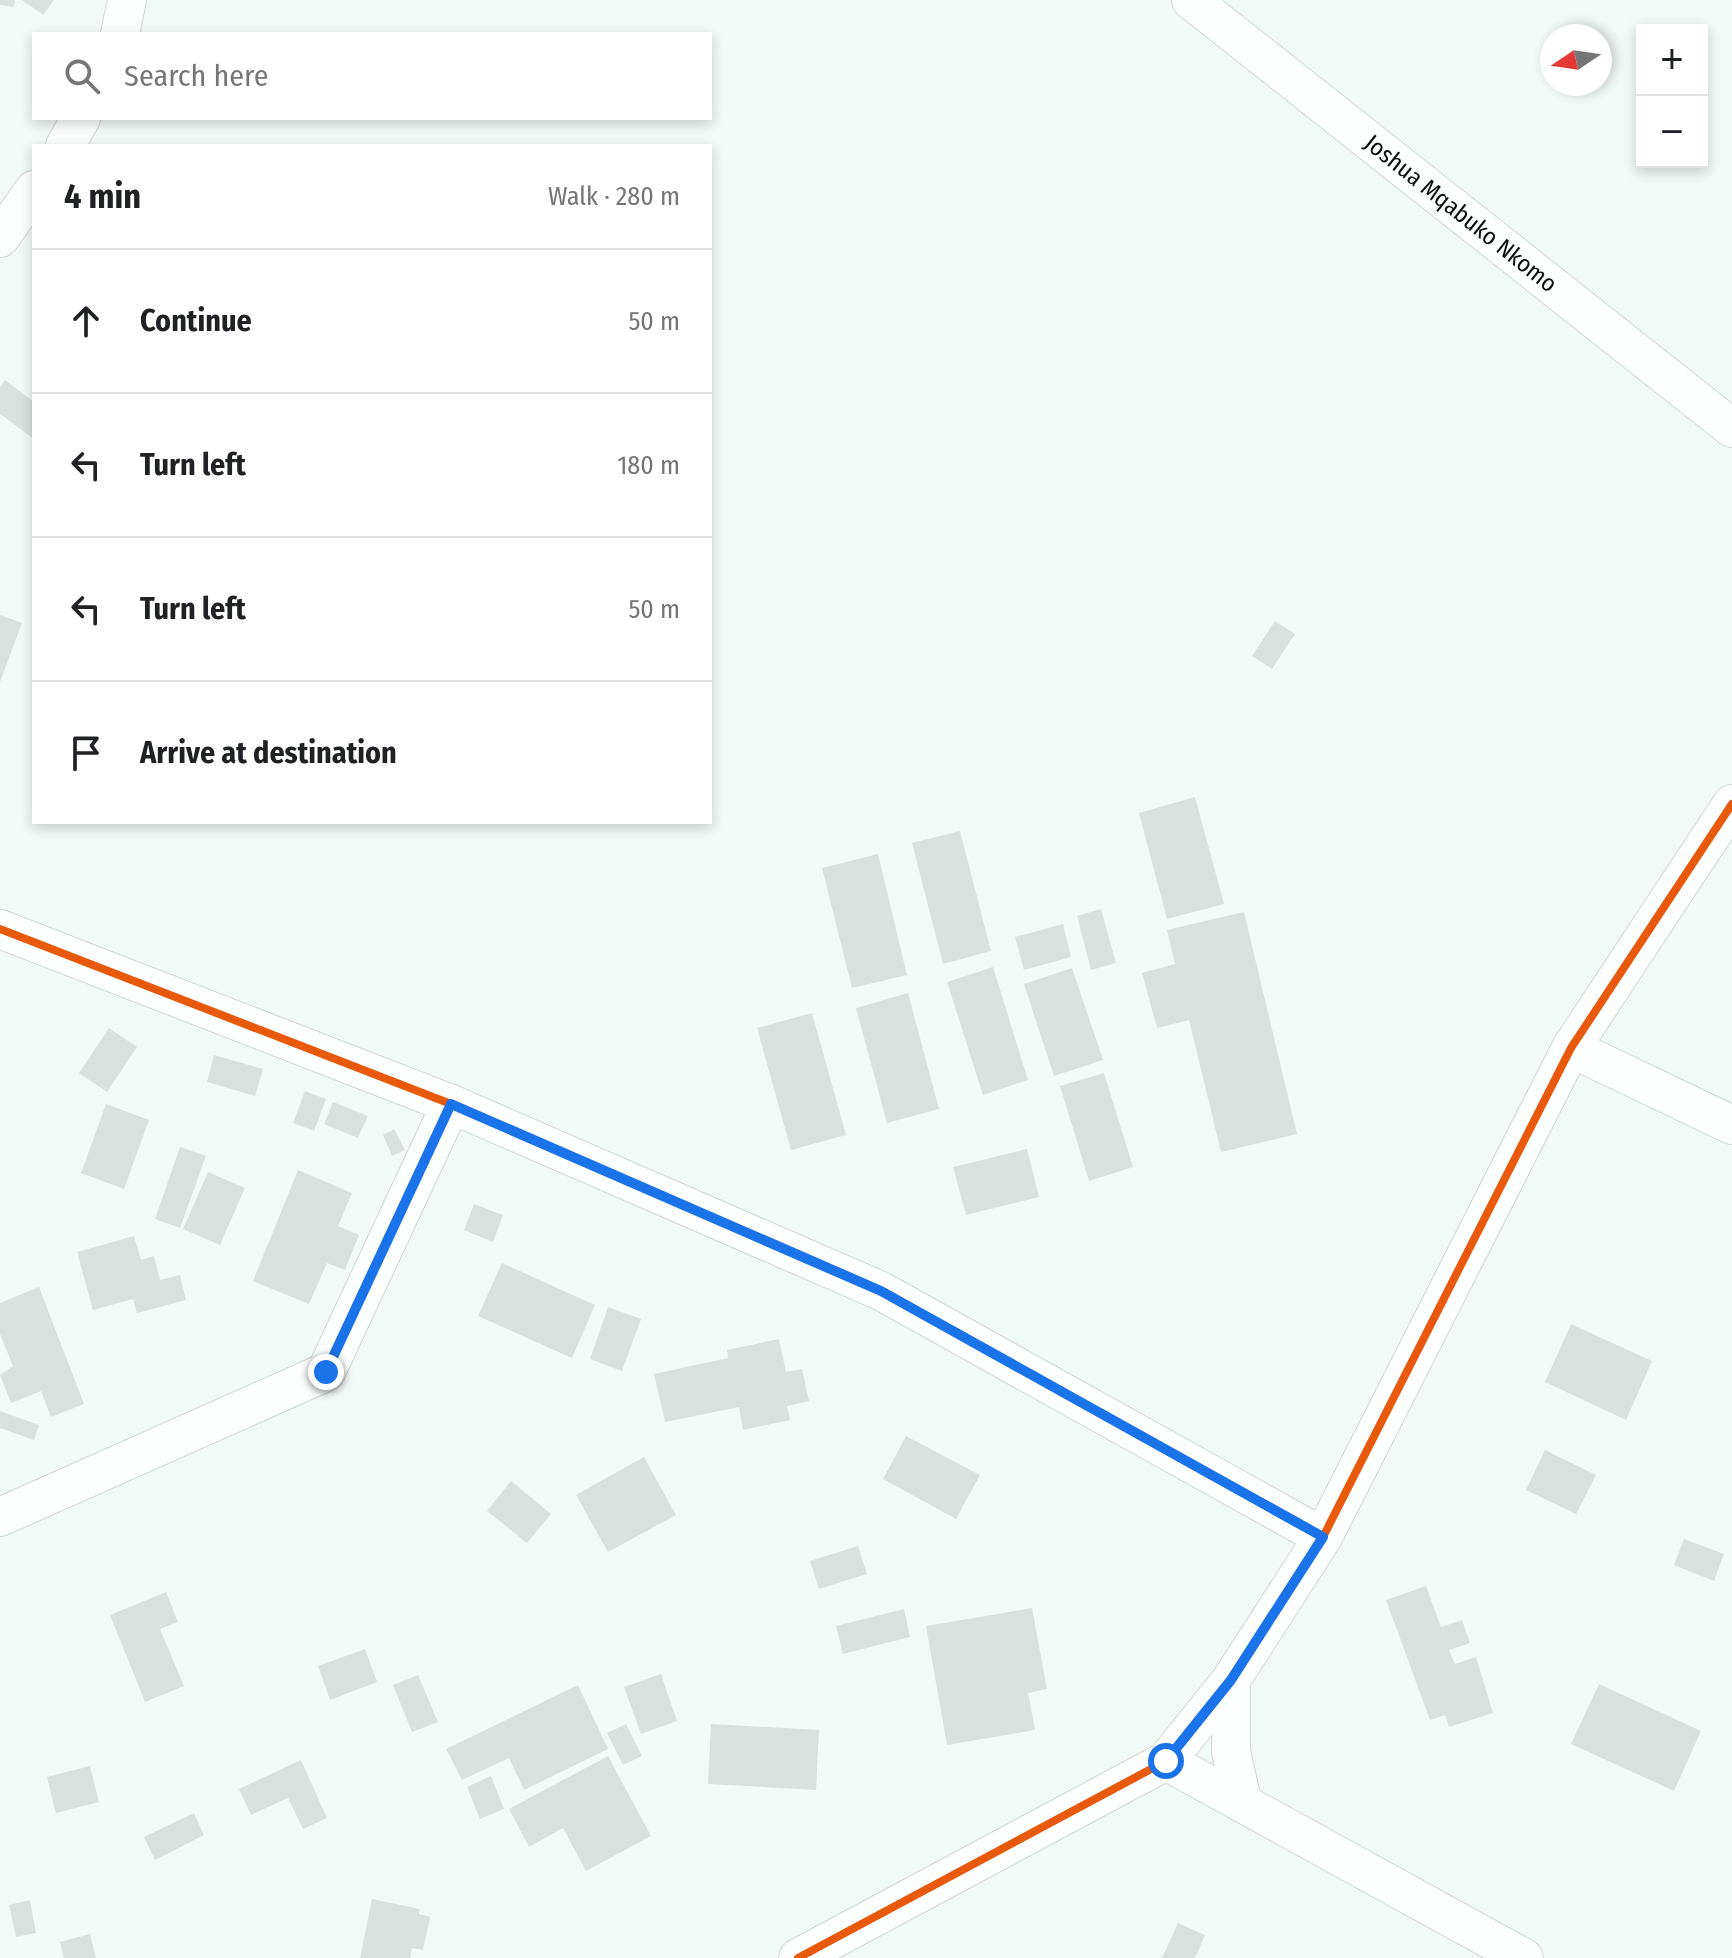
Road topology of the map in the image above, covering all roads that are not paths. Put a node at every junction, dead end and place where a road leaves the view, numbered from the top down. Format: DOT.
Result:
graph roads {
  1 [pos="127,0"];
  2 [pos="1191,0"];
  3 [pos="120,32"];
  4 [pos="80,120"];
  5 [pos="66,144"];
  6 [pos="32,193"];
  7 [pos="0,238"];
  8 [pos="1732,428"];
  9 [pos="1732,804"];
  10 [pos="0,929"];
  11 [pos="1571,1048"];
  12 [pos="451,1104"];
  13 [pos="1732,1125"];
  14 [pos="0,1517"];
  15 [pos="1323,1537"];
  16 [pos="1231,1680"];
  17 [pos="1166,1761"];
  18 [pos="1242,1801"];
  19 [pos="798,1958"];
  20 [pos="1524,1958"];
  1 -- 3 [label="street"];
  2 -- 8 [label="street, Joshua Mqabuko Nkomo"];
  4 -- 5 [label="street"];
  6 -- 7 [label="street"];
  9 -- 11 [label="street"];
  10 -- 12 [label="street"];
  11 -- 13 [label="street"];
  11 -- 15 [label="street"];
  12 -- 14 [label="street"];
  12 -- 15 [label="street"];
  15 -- 16 [label="street"];
  16 -- 17 [label="street"];
  16 -- 18 [label="street"];
  17 -- 18 [label="street"];
  17 -- 19 [label="street"];
  18 -- 20 [label="street"];
}
